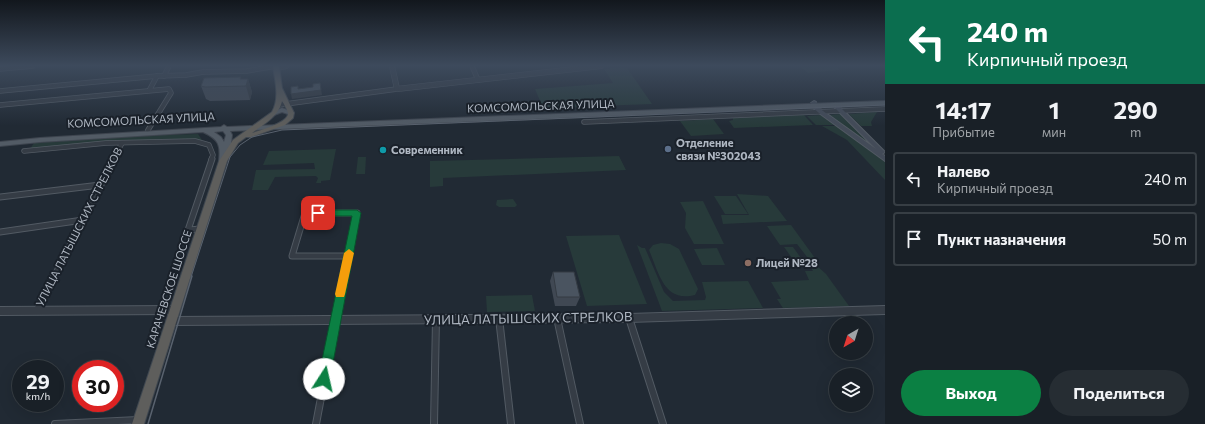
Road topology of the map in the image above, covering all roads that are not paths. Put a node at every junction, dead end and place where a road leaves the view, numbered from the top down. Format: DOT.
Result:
graph roads {
  1 [pos="55,86"];
  2 [pos="152,86"];
  3 [pos="396,86"];
  4 [pos="431,86"];
  5 [pos="279,87"];
  6 [pos="150,90"];
  7 [pos="397,90"];
  8 [pos="0,91"];
  9 [pos="885,102"];
  10 [pos="288,104"];
  11 [pos="814,104"];
  12 [pos="278,105"];
  13 [pos="835,105"];
  14 [pos="0,106"];
  15 [pos="885,109"];
  16 [pos="840,111"];
  17 [pos="821,112"];
  18 [pos="272,114"];
  19 [pos="291,115"];
  20 [pos="584,122"];
  21 [pos="304,123"];
  22 [pos="283,124"];
  23 [pos="269,126"];
  24 [pos="255,127"];
  25 [pos="224,128"];
  26 [pos="148,130"];
  27 [pos="202,130"];
  28 [pos="0,141"];
  29 [pos="122,143"];
  30 [pos="0,144"];
  31 [pos="24,151"];
  32 [pos="885,155"];
  33 [pos="885,159"];
  34 [pos="223,161"];
  35 [pos="100,185"];
  36 [pos="0,197"];
  37 [pos="83,220"];
  38 [pos="202,229"];
  39 [pos="0,232"];
  40 [pos="349,256"];
  41 [pos="37,310"];
  42 [pos="175,310"];
  43 [pos="885,310"];
  44 [pos="0,311"];
  45 [pos="499,318"];
  46 [pos="557,318"];
  47 [pos="629,318"];
  48 [pos="436,319"];
  49 [pos="334,320"];
  50 [pos="172,321"];
  51 [pos="139,422"];
  52 [pos="55,424"];
  53 [pos="316,424"];
  54 [pos="434,424"];
  55 [pos="511,424"];
  56 [pos="580,424"];
  57 [pos="663,424"];
  1 -- 8 [label="street"];
  2 -- 6 [label="street"];
  3 -- 7 [label="street"];
  4 -- 7 [label="street"];
  5 -- 10 [label="highway"];
  5 -- 12 [label="highway"];
  6 -- 14 [label="street"];
  6 -- 26 [label="street"];
  7 -- 10 [label="street"];
  9 -- 11 [label="main road, КОМСОМОЛЬСКАЯ УЛИЦА"];
  9 -- 13 [label="main road, КОМСОМОЛЬСКАЯ УЛИЦА"];
  10 -- 12 [label="street"];
  10 -- 19 [label="highway"];
  11 -- 13 [label="main road, КОМСОМОЛЬСКАЯ УЛИЦА"];
  11 -- 17 [label="main road"];
  11 -- 21 [label="main road, КОМСОМОЛЬСКАЯ УЛИЦА"];
  11 -- 23 [label="main road, КОМСОМОЛЬСКАЯ УЛИЦА"];
  12 -- 18 [label="highway"];
  13 -- 16 [label="main road"];
  15 -- 16 [label="street"];
  16 -- 17 [label="street"];
  16 -- 32 [label="main road"];
  17 -- 20 [label="street"];
  17 -- 33 [label="main road"];
  18 -- 19 [label="main road"];
  18 -- 23 [label="main road"];
  18 -- 24 [label="highway"];
  19 -- 21 [label="main road"];
  19 -- 22 [label="highway"];
  21 -- 22 [label="main road, КОМСОМОЛЬСКАЯ УЛИЦА"];
  22 -- 23 [label="highway, КОМСОМОЛЬСКАЯ УЛИЦА"];
  23 -- 24 [label="main road, КОМСОМОЛЬСКАЯ УЛИЦА"];
  23 -- 34 [label="highway"];
  24 -- 25 [label="main road, КОМСОМОЛЬСКАЯ УЛИЦА"];
  24 -- 34 [label="highway"];
  25 -- 26 [label="main road, КОМСОМОЛЬСКАЯ УЛИЦА"];
  25 -- 27 [label="main road, КОМСОМОЛЬСКАЯ УЛИЦА"];
  25 -- 34 [label="main road"];
  26 -- 28 [label="main road, КОМСОМОЛЬСКАЯ УЛИЦА"];
  27 -- 30 [label="main road, КОМСОМОЛЬСКАЯ УЛИЦА"];
  27 -- 34 [label="main road"];
  29 -- 31 [label="street"];
  29 -- 35 [label="street, УЛИЦА ЛАТЫШСКИХ СТРЕЛКОВ"];
  29 -- 38 [label="street"];
  34 -- 38 [label="highway, КАРАЧЕВСКОЕ ШОССЕ"];
  35 -- 36 [label="street"];
  35 -- 37 [label="street, УЛИЦА ЛАТЫШСКИХ СТРЕЛКОВ"];
  37 -- 39 [label="street"];
  37 -- 41 [label="street, УЛИЦА ЛАТЫШСКИХ СТРЕЛКОВ"];
  38 -- 42 [label="highway, КАРАЧЕВСКОЕ ШОССЕ"];
  40 -- 40 [label="street"];
  40 -- 49 [label="street"];
  41 -- 42 [label="street, УЛИЦА ЛАТЫШСКИХ СТРЕЛКОВ"];
  41 -- 44 [label="street, УЛИЦА ЛАТЫШСКИХ СТРЕЛКОВ"];
  42 -- 50 [label="highway, КАРАЧЕВСКОЕ ШОССЕ"];
  43 -- 47 [label="street, УЛИЦА ЛАТЫШСКИХ СТРЕЛКОВ"];
  45 -- 46 [label="street, УЛИЦА ЛАТЫШСКИХ СТРЕЛКОВ"];
  45 -- 48 [label="street, УЛИЦА ЛАТЫШСКИХ СТРЕЛКОВ"];
  45 -- 55 [label="street"];
  46 -- 47 [label="street, УЛИЦА ЛАТЫШСКИХ СТРЕЛКОВ"];
  46 -- 56 [label="street"];
  47 -- 57 [label="street"];
  48 -- 49 [label="street, УЛИЦА ЛАТЫШСКИХ СТРЕЛКОВ"];
  48 -- 54 [label="street"];
  49 -- 50 [label="street, УЛИЦА ЛАТЫШСКИХ СТРЕЛКОВ"];
  49 -- 53 [label="street"];
  50 -- 51 [label="highway, КАРАЧЕВСКОЕ ШОССЕ"];
  51 -- 52 [label="street"];
}
